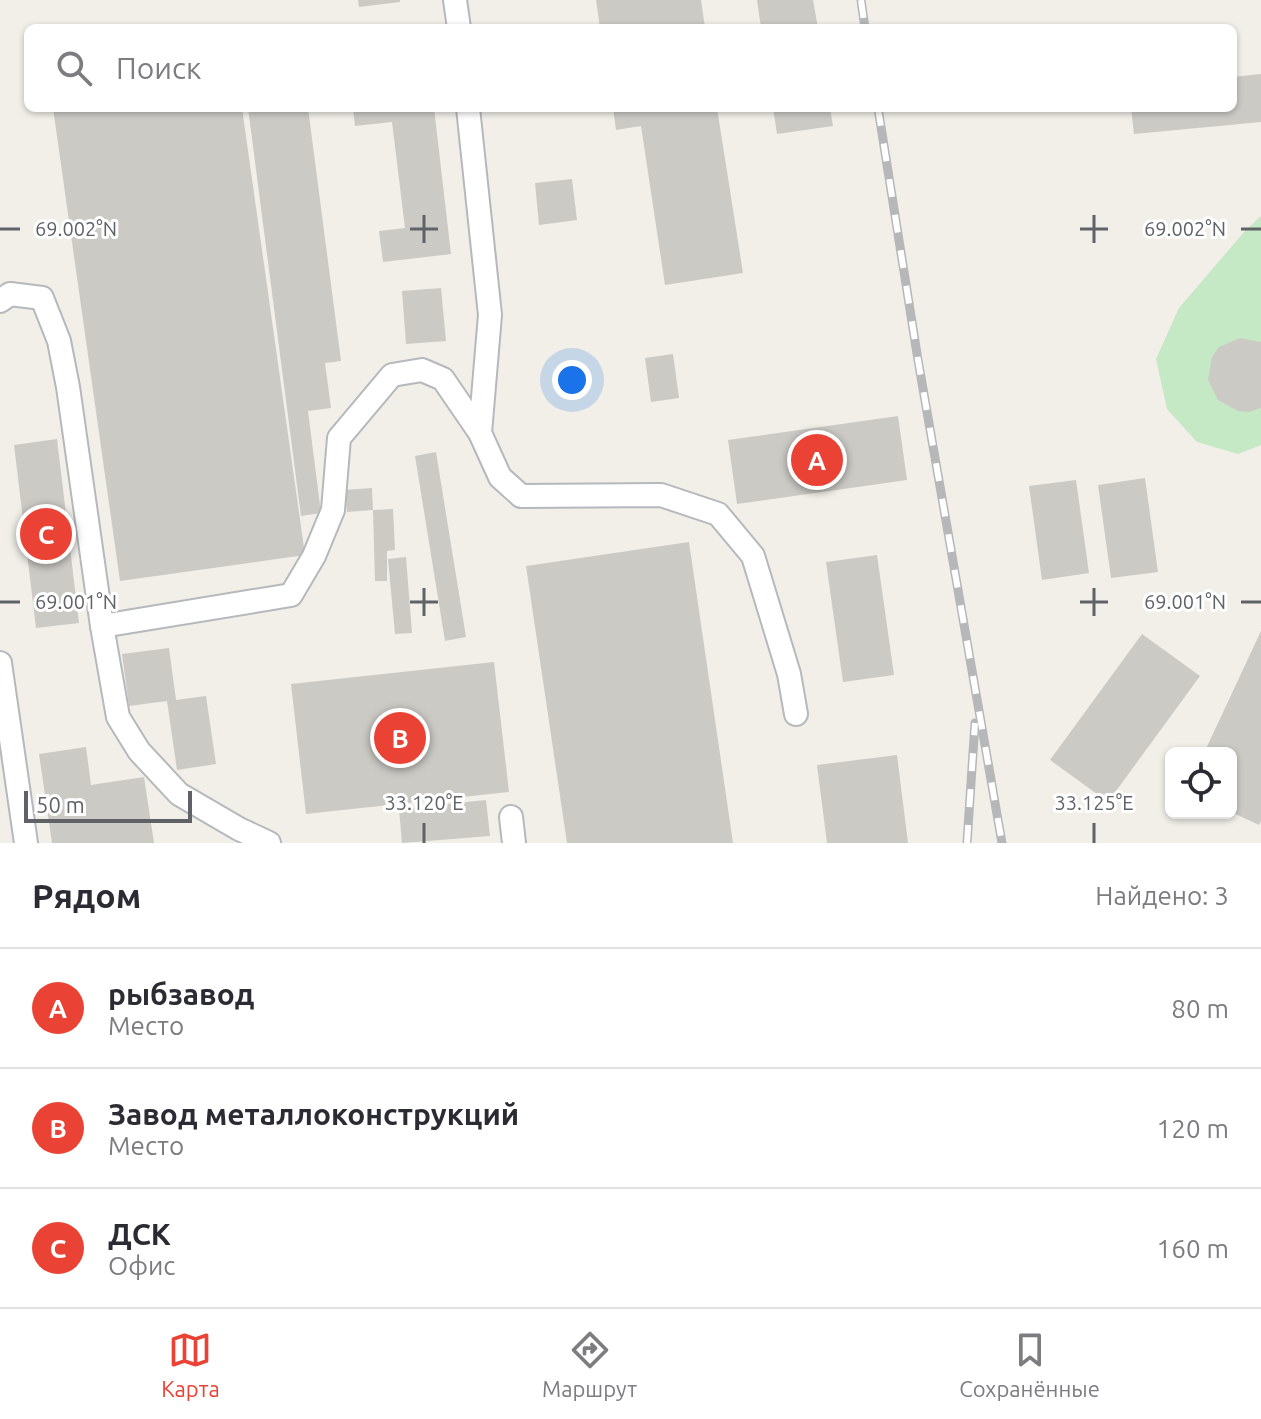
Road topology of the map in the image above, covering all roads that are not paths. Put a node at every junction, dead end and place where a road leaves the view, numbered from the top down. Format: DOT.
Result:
graph roads {
  1 [pos="455,0"];
  2 [pos="458,24"];
  3 [pos="468,112"];
  4 [pos="0,301"];
  5 [pos="480,433"];
  6 [pos="102,626"];
  7 [pos="0,663"];
  8 [pos="796,714"];
  9 [pos="511,817"];
  10 [pos="26,843"];
  11 [pos="269,843"];
  12 [pos="514,843"];
  1 -- 2 [label="lane"];
  3 -- 5 [label="lane"];
  4 -- 6 [label="lane"];
  5 -- 6 [label="lane"];
  5 -- 8 [label="lane"];
  6 -- 11 [label="lane"];
  7 -- 10 [label="lane"];
  9 -- 12 [label="lane"];
}
